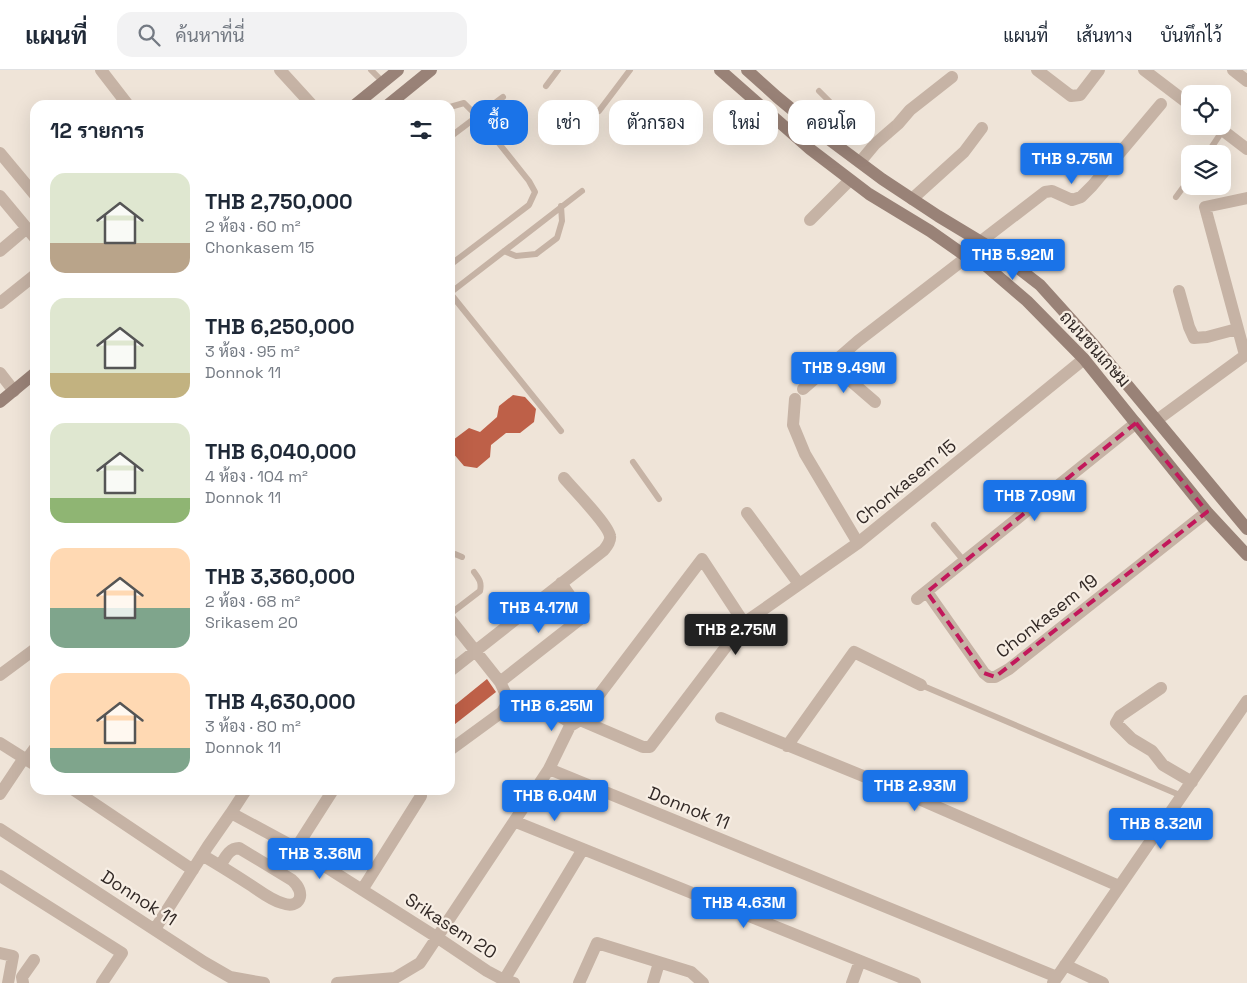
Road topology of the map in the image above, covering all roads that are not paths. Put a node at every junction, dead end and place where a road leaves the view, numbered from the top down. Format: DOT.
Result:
graph roads {
  1 [pos="100,70"];
  2 [pos="280,70"];
  3 [pos="371,70"];
  4 [pos="398,70"];
  5 [pos="431,70"];
  6 [pos="558,70"];
  7 [pos="630,70"];
  8 [pos="720,70"];
  9 [pos="747,70"];
  10 [pos="1037,70"];
  11 [pos="1099,70"];
  12 [pos="1233,70"];
  13 [pos="1148,71"];
  14 [pos="952,78"];
  15 [pos="1247,81"];
  16 [pos="383,82"];
  17 [pos="546,86"];
  18 [pos="819,91"];
  19 [pos="503,97"];
  20 [pos="1181,98"];
  21 [pos="124,100"];
  22 [pos="307,100"];
  23 [pos="361,100"];
  24 [pos="394,100"];
  25 [pos="499,100"];
  26 [pos="828,100"];
  27 [pos="1161,104"];
  28 [pos="455,106"];
  29 [pos="788,106"];
  30 [pos="470,109"];
  31 [pos="599,111"];
  32 [pos="470,121"];
  33 [pos="982,128"];
  34 [pos="455,133"];
  35 [pos="1229,135"];
  36 [pos="500,145"];
  37 [pos="837,145"];
  38 [pos="1247,149"];
  39 [pos="0,153"];
  40 [pos="860,162"];
  41 [pos="850,180"];
  42 [pos="30,189"];
  43 [pos="1181,190"];
  44 [pos="582,191"];
  45 [pos="0,196"];
  46 [pos="1176,197"];
  47 [pos="1247,198"];
  48 [pos="912,199"];
  49 [pos="561,206"];
  50 [pos="810,220"];
  51 [pos="30,232"];
  52 [pos="30,234"];
  53 [pos="980,242"];
  54 [pos="0,251"];
  55 [pos="504,251"];
  56 [pos="967,257"];
  57 [pos="455,261"];
  58 [pos="30,279"];
  59 [pos="455,289"];
  60 [pos="1178,291"];
  61 [pos="455,299"];
  62 [pos="0,303"];
  63 [pos="1237,329"];
  64 [pos="1246,355"];
  65 [pos="1084,359"];
  66 [pos="831,364"];
  67 [pos="0,374"];
  68 [pos="30,377"];
  69 [pos="803,389"];
  70 [pos="14,391"];
  71 [pos="795,399"];
  72 [pos="0,402"];
  73 [pos="875,402"];
  74 [pos="1157,420"];
  75 [pos="1136,423"];
  76 [pos="561,431"];
  77 [pos="633,462"];
  78 [pos="564,478"];
  79 [pos="659,499"];
  80 [pos="1207,512"];
  81 [pos="747,513"];
  82 [pos="934,525"];
  83 [pos="1247,529"];
  84 [pos="858,543"];
  85 [pos="455,555"];
  86 [pos="1247,555"];
  87 [pos="462,557"];
  88 [pos="964,561"];
  89 [pos="474,572"];
  90 [pos="560,583"];
  91 [pos="799,584"];
  92 [pos="455,610"];
  93 [pos="744,623"];
  94 [pos="455,626"];
  95 [pos="474,651"];
  96 [pos="30,653"];
  97 [pos="455,667"];
  98 [pos="0,675"];
  99 [pos="500,682"];
  100 [pos="921,685"];
  101 [pos="1161,688"];
  102 [pos="1247,701"];
  103 [pos="546,711"];
  104 [pos="721,718"];
  105 [pos="575,723"];
  106 [pos="0,742"];
  107 [pos="455,746"];
  108 [pos="787,746"];
  109 [pos="30,762"];
  110 [pos="549,769"];
  111 [pos="1192,782"];
  112 [pos="0,794"];
  113 [pos="81,795"];
  114 [pos="243,795"];
  115 [pos="330,795"];
  116 [pos="421,796"];
  117 [pos="1182,796"];
  118 [pos="231,813"];
  119 [pos="516,822"];
  120 [pos="0,829"];
  121 [pos="296,848"];
  122 [pos="583,849"];
  123 [pos="202,855"];
  124 [pos="220,866"];
  125 [pos="193,870"];
  126 [pos="0,876"];
  127 [pos="1119,886"];
  128 [pos="362,890"];
  129 [pos="155,929"];
  130 [pos="438,938"];
  131 [pos="0,953"];
  132 [pos="34,960"];
  133 [pos="860,961"];
  134 [pos="659,963"];
  135 [pos="1065,965"];
  136 [pos="1055,980"];
  137 [pos="242,982"];
  138 [pos="509,982"];
  139 [pos="8,983"];
  140 [pos="23,983"];
  141 [pos="102,983"];
  142 [pos="264,983"];
  143 [pos="337,983"];
  144 [pos="579,983"];
  145 [pos="653,983"];
  146 [pos="703,983"];
  147 [pos="852,983"];
  148 [pos="915,983"];
  149 [pos="1103,983"];
  1 -- 21 [label="street"];
  2 -- 22 [label="street"];
  3 -- 16 [label="lane"];
  4 -- 16 [label="main road"];
  5 -- 24 [label="main road"];
  6 -- 17 [label="lane"];
  7 -- 31 [label="lane"];
  8 -- 41 [label="main road, ถนนชนเกษม"];
  9 -- 29 [label="main road, ถนนชนเกษม"];
  10 -- 11 [label="street"];
  12 -- 15 [label="street"];
  13 -- 20 [label="street"];
  14 -- 40 [label="street"];
  16 -- 23 [label="main road"];
  18 -- 26 [label="lane"];
  19 -- 25 [label="lane"];
  27 -- 53 [label="street"];
  28 -- 30 [label="lane"];
  32 -- 34 [label="lane"];
  33 -- 48 [label="street"];
  35 -- 38 [label="street"];
  36 -- 57 [label="lane"];
  37 -- 40 [label="main road, ถนนชนเกษม"];
  39 -- 42 [label="street"];
  40 -- 48 [label="main road, ถนนชนเกษม"];
  41 -- 50 [label="street"];
  41 -- 56 [label="main road, ถนนชนเกษม"];
  43 -- 46 [label="lane"];
  44 -- 49 [label="lane"];
  45 -- 51 [label="street"];
  47 -- 63 [label="street"];
  48 -- 53 [label="main road, ถนนชนเกษม"];
  49 -- 55 [label="lane"];
  49 -- 55 [label="lane"];
  52 -- 54 [label="street"];
  53 -- 74 [label="main road, ถนนชนเกษม"];
  55 -- 59 [label="lane"];
  56 -- 65 [label="main road, ถนนชนเกษม"];
  56 -- 66 [label="street"];
  58 -- 62 [label="street"];
  60 -- 63 [label="street"];
  61 -- 76 [label="lane"];
  63 -- 64 [label="street"];
  64 -- 74 [label="street"];
  65 -- 75 [label="main road, ถนนชนเกษม"];
  65 -- 84 [label="street, Chonkasem 15"];
  66 -- 69 [label="street"];
  66 -- 73 [label="street"];
  67 -- 70 [label="street"];
  68 -- 70 [label="main road"];
  70 -- 72 [label="main road"];
  71 -- 84 [label="street"];
  74 -- 83 [label="main road, ถนนชนเกษม"];
  75 -- 80 [label="main road, ถนนชนเกษม"];
  75 -- 88 [label="street"];
  77 -- 79 [label="lane"];
  78 -- 90 [label="street"];
  80 -- 86 [label="main road, ถนนชนเกษม"];
  80 -- 88 [label="street, Chonkasem 19"];
  81 -- 91 [label="street"];
  82 -- 88 [label="lane"];
  84 -- 91 [label="street, Chonkasem 15"];
  85 -- 87 [label="lane"];
  89 -- 92 [label="lane"];
  90 -- 95 [label="street"];
  90 -- 99 [label="street"];
  91 -- 93 [label="street, Chonkasem 15"];
  93 -- 105 [label="street, Chonkasem 15"];
  93 -- 105 [label="street"];
  94 -- 95 [label="street"];
  95 -- 97 [label="street"];
  95 -- 99 [label="street"];
  96 -- 98 [label="street"];
  99 -- 107 [label="street"];
  100 -- 108 [label="street"];
  100 -- 117 [label="lane"];
  101 -- 111 [label="street"];
  102 -- 111 [label="street"];
  103 -- 105 [label="lane"];
  104 -- 108 [label="street"];
  105 -- 110 [label="street"];
  106 -- 109 [label="street"];
  108 -- 127 [label="street"];
  109 -- 112 [label="street"];
  110 -- 119 [label="street"];
  110 -- 136 [label="street, Donnok 11"];
  111 -- 117 [label="street"];
  113 -- 125 [label="street"];
  114 -- 118 [label="street"];
  115 -- 121 [label="street"];
  116 -- 128 [label="street"];
  117 -- 127 [label="street"];
  118 -- 121 [label="street, Srikasem 20"];
  118 -- 123 [label="street"];
  119 -- 122 [label="street"];
  119 -- 130 [label="street"];
  120 -- 129 [label="street, Donnok 11"];
  121 -- 128 [label="street, Srikasem 20"];
  122 -- 133 [label="street"];
  122 -- 138 [label="street"];
  123 -- 124 [label="street"];
  123 -- 125 [label="street"];
  124 -- 124 [label="street"];
  125 -- 129 [label="street"];
  126 -- 141 [label="street"];
  127 -- 135 [label="street"];
  128 -- 130 [label="street, Srikasem 20"];
  129 -- 137 [label="street, Donnok 11"];
  130 -- 138 [label="street, Srikasem 20"];
  130 -- 143 [label="street"];
  131 -- 139 [label="street"];
  132 -- 140 [label="street"];
  133 -- 147 [label="street"];
  133 -- 148 [label="street"];
  134 -- 144 [label="street"];
  134 -- 145 [label="street"];
  134 -- 146 [label="street"];
  135 -- 136 [label="street"];
  135 -- 149 [label="street"];
  137 -- 142 [label="street, Donnok 11"];
}
